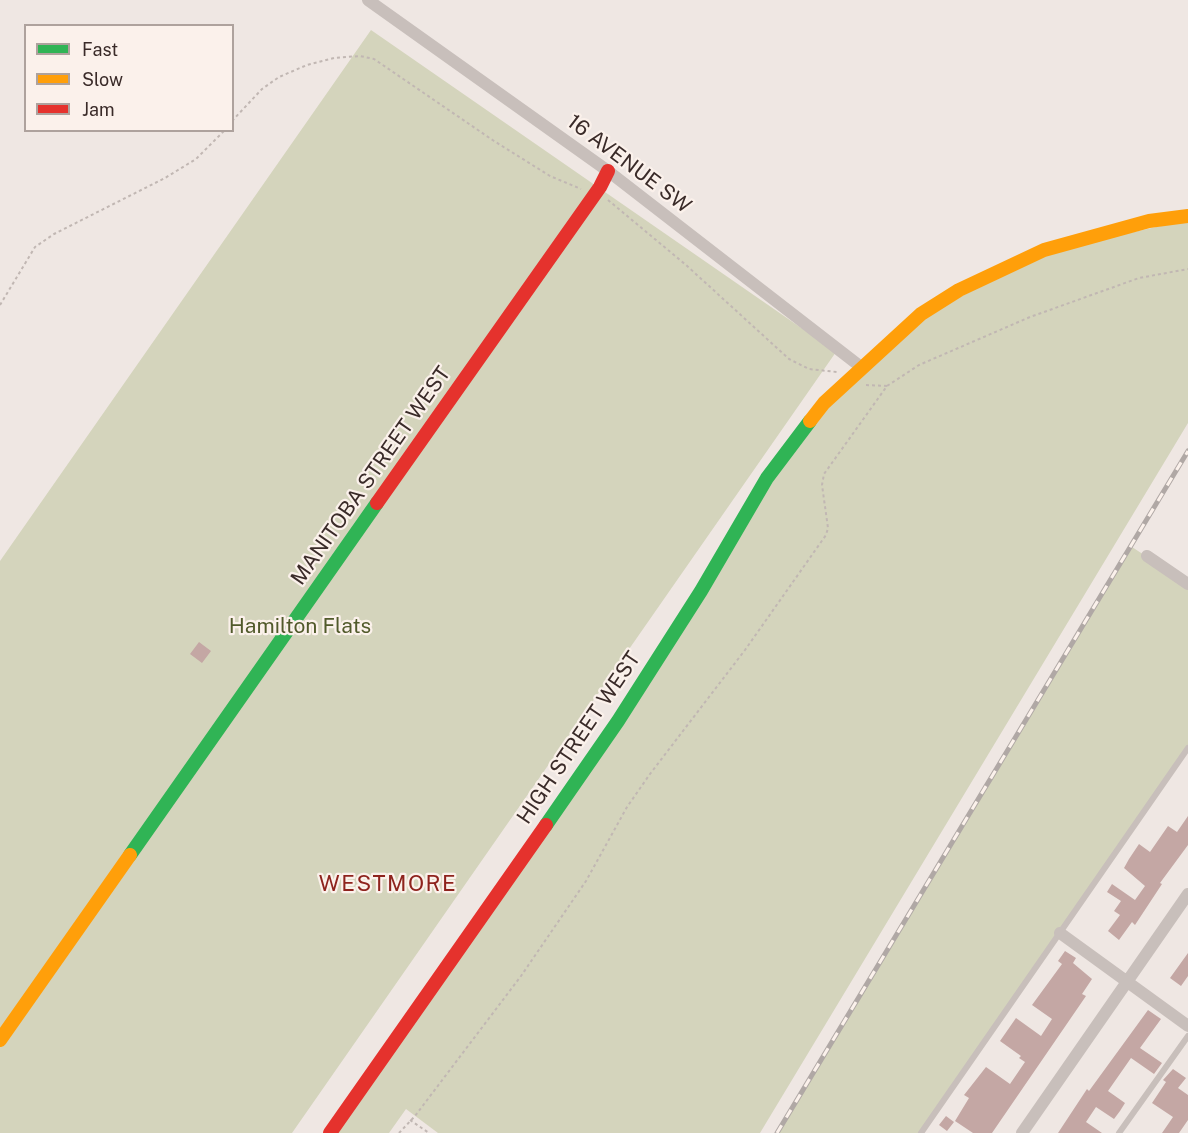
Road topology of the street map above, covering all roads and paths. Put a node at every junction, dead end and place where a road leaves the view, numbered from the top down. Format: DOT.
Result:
graph roads {
  1 [pos="368,0"];
  2 [pos="234,119"];
  3 [pos="223,132"];
  4 [pos="608,171"];
  5 [pos="594,195"];
  6 [pos="1188,216"];
  7 [pos="1188,269"];
  8 [pos="0,305"];
  9 [pos="861,367"];
  10 [pos="850,377"];
  11 [pos="887,387"];
  12 [pos="1147,556"];
  13 [pos="1188,584"];
  14 [pos="1188,748"];
  15 [pos="1188,894"];
  16 [pos="1060,933"];
  17 [pos="1126,982"];
  18 [pos="1188,1026"];
  19 [pos="1188,1036"];
  20 [pos="0,1040"];
  21 [pos="410,1120"];
  22 [pos="330,1133"];
  23 [pos="399,1133"];
  24 [pos="429,1133"];
  25 [pos="921,1133"];
  26 [pos="1022,1133"];
  27 [pos="1119,1133"];
  1 -- 4 [label="street, 16 AVENUE SW"];
  2 -- 5 [label="path"];
  3 -- 8 [label="path"];
  4 -- 5 [label="main road, MANITOBA STREET WEST"];
  4 -- 9 [label="street, 16 AVENUE SW"];
  5 -- 10 [label="path"];
  5 -- 20 [label="main road, MANITOBA STREET WEST"];
  6 -- 9 [label="main road, HIGH STREET WEST"];
  7 -- 11 [label="path"];
  9 -- 10 [label="main road, HIGH STREET WEST"];
  10 -- 11 [label="path"];
  10 -- 22 [label="main road, HIGH STREET WEST"];
  11 -- 21 [label="path"];
  12 -- 13 [label="street"];
  14 -- 16 [label="lane"];
  15 -- 17 [label="street"];
  16 -- 17 [label="street"];
  16 -- 25 [label="lane"];
  17 -- 18 [label="street"];
  17 -- 26 [label="street"];
  19 -- 27 [label="lane"];
  21 -- 23 [label="path"];
  21 -- 24 [label="path"];
}
